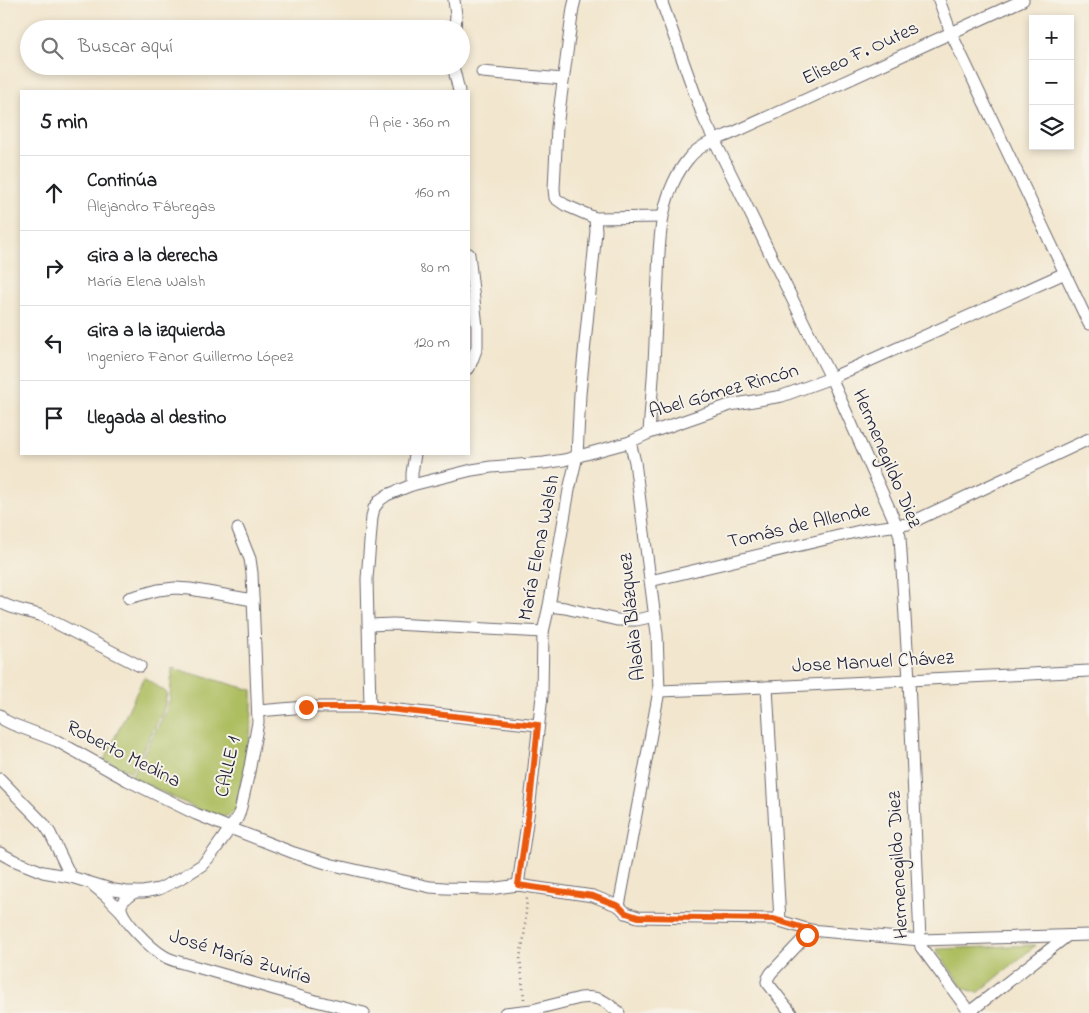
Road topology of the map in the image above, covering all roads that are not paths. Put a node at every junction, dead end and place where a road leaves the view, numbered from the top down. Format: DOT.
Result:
graph roads {
  1 [pos="454,0"];
  2 [pos="575,0"];
  3 [pos="661,0"];
  4 [pos="939,0"];
  5 [pos="1023,0"];
  6 [pos="456,20"];
  7 [pos="951,34"];
  8 [pos="482,72"];
  9 [pos="455,75"];
  10 [pos="563,79"];
  11 [pos="459,90"];
  12 [pos="714,140"];
  13 [pos="662,217"];
  14 [pos="596,218"];
  15 [pos="470,263"];
  16 [pos="1065,273"];
  17 [pos="1089,324"];
  18 [pos="470,366"];
  19 [pos="831,378"];
  20 [pos="649,433"];
  21 [pos="1089,439"];
  22 [pos="630,442"];
  23 [pos="415,455"];
  24 [pos="577,456"];
  25 [pos="412,485"];
  26 [pos="897,526"];
  27 [pos="238,529"];
  28 [pos="650,581"];
  29 [pos="129,598"];
  30 [pos="252,600"];
  31 [pos="0,602"];
  32 [pos="549,606"];
  33 [pos="655,616"];
  34 [pos="369,625"];
  35 [pos="542,632"];
  36 [pos="140,666"];
  37 [pos="1089,671"];
  38 [pos="909,680"];
  39 [pos="767,687"];
  40 [pos="659,691"];
  41 [pos="370,707"];
  42 [pos="258,711"];
  43 [pos="0,715"];
  44 [pos="538,725"];
  45 [pos="0,779"];
  46 [pos="230,828"];
  47 [pos="0,853"];
  48 [pos="71,877"];
  49 [pos="91,883"];
  50 [pos="523,886"];
  51 [pos="135,892"];
  52 [pos="619,906"];
  53 [pos="122,912"];
  54 [pos="780,920"];
  55 [pos="810,930"];
  56 [pos="1089,935"];
  57 [pos="1067,936"];
  58 [pos="920,940"];
  59 [pos="547,1010"];
  60 [pos="364,1013"];
  61 [pos="505,1013"];
  62 [pos="619,1013"];
  63 [pos="791,1013"];
  64 [pos="969,1013"];
  1 -- 6 [label="street"];
  2 -- 10 [label="street"];
  3 -- 12 [label="street, Hermenegildo Diez"];
  4 -- 7 [label="street"];
  5 -- 7 [label="street, Eliseo F. Outes"];
  7 -- 12 [label="street, Eliseo F. Outes"];
  7 -- 16 [label="street"];
  8 -- 10 [label="street"];
  9 -- 11 [label="street"];
  10 -- 14 [label="street"];
  12 -- 13 [label="street, Eliseo F. Outes"];
  12 -- 19 [label="street, Hermenegildo Diez"];
  13 -- 14 [label="street"];
  13 -- 20 [label="street, Eliseo F. Outes"];
  14 -- 24 [label="street, María Elena Walsh"];
  15 -- 18 [label="street"];
  16 -- 17 [label="street"];
  16 -- 19 [label="street, Abel Gómez Rincón"];
  19 -- 20 [label="street, Abel Gómez Rincón"];
  19 -- 26 [label="street, Hermenegildo Diez"];
  20 -- 22 [label="street, Abel Gómez Rincón"];
  21 -- 26 [label="street, Tomás de Allende"];
  22 -- 24 [label="street, Abel Gómez Rincón"];
  22 -- 28 [label="street, Aladia Blázquez"];
  23 -- 25 [label="street"];
  24 -- 25 [label="street, Abel Gómez Rincón"];
  24 -- 32 [label="street, María Elena Walsh"];
  25 -- 34 [label="street, Abel Gómez Rincón"];
  26 -- 28 [label="street, Tomás de Allende"];
  26 -- 38 [label="street, Hermenegildo Diez"];
  27 -- 30 [label="street, CALLE 1"];
  28 -- 33 [label="street, Aladia Blázquez"];
  29 -- 30 [label="street"];
  30 -- 42 [label="street, CALLE 1"];
  31 -- 36 [label="street"];
  32 -- 33 [label="street"];
  32 -- 35 [label="street, María Elena Walsh"];
  33 -- 40 [label="street, Aladia Blázquez"];
  34 -- 35 [label="street"];
  34 -- 41 [label="street"];
  35 -- 44 [label="street, María Elena Walsh"];
  37 -- 38 [label="street, Jose Manuel Chávez"];
  38 -- 39 [label="street, Jose Manuel Chávez"];
  38 -- 58 [label="street, Hermenegildo Diez"];
  39 -- 40 [label="street, Jose Manuel Chávez"];
  39 -- 54 [label="street"];
  40 -- 52 [label="street, Aladia Blázquez"];
  41 -- 42 [label="street"];
  41 -- 44 [label="street"];
  42 -- 46 [label="street, CALLE 1"];
  43 -- 46 [label="street, Roberto Medina"];
  44 -- 50 [label="street, María Elena Walsh"];
  45 -- 48 [label="street"];
  46 -- 50 [label="street, Roberto Medina"];
  46 -- 51 [label="street, CALLE 1"];
  47 -- 48 [label="street, CALLE 1"];
  48 -- 49 [label="street, CALLE 1"];
  49 -- 51 [label="street, CALLE 1"];
  49 -- 53 [label="street, José María Zuviría"];
  50 -- 52 [label="street, Roberto Medina"];
  51 -- 53 [label="street"];
  52 -- 54 [label="street, Roberto Medina"];
  53 -- 60 [label="street, José María Zuviría"];
  54 -- 55 [label="street, Roberto Medina"];
  55 -- 58 [label="street, Roberto Medina"];
  55 -- 63 [label="street"];
  56 -- 57 [label="street, Roberto Medina"];
  57 -- 58 [label="street, Roberto Medina"];
  57 -- 64 [label="street"];
  58 -- 64 [label="street, Hermenegildo Diez"];
  59 -- 61 [label="street"];
  59 -- 62 [label="street"];
}
